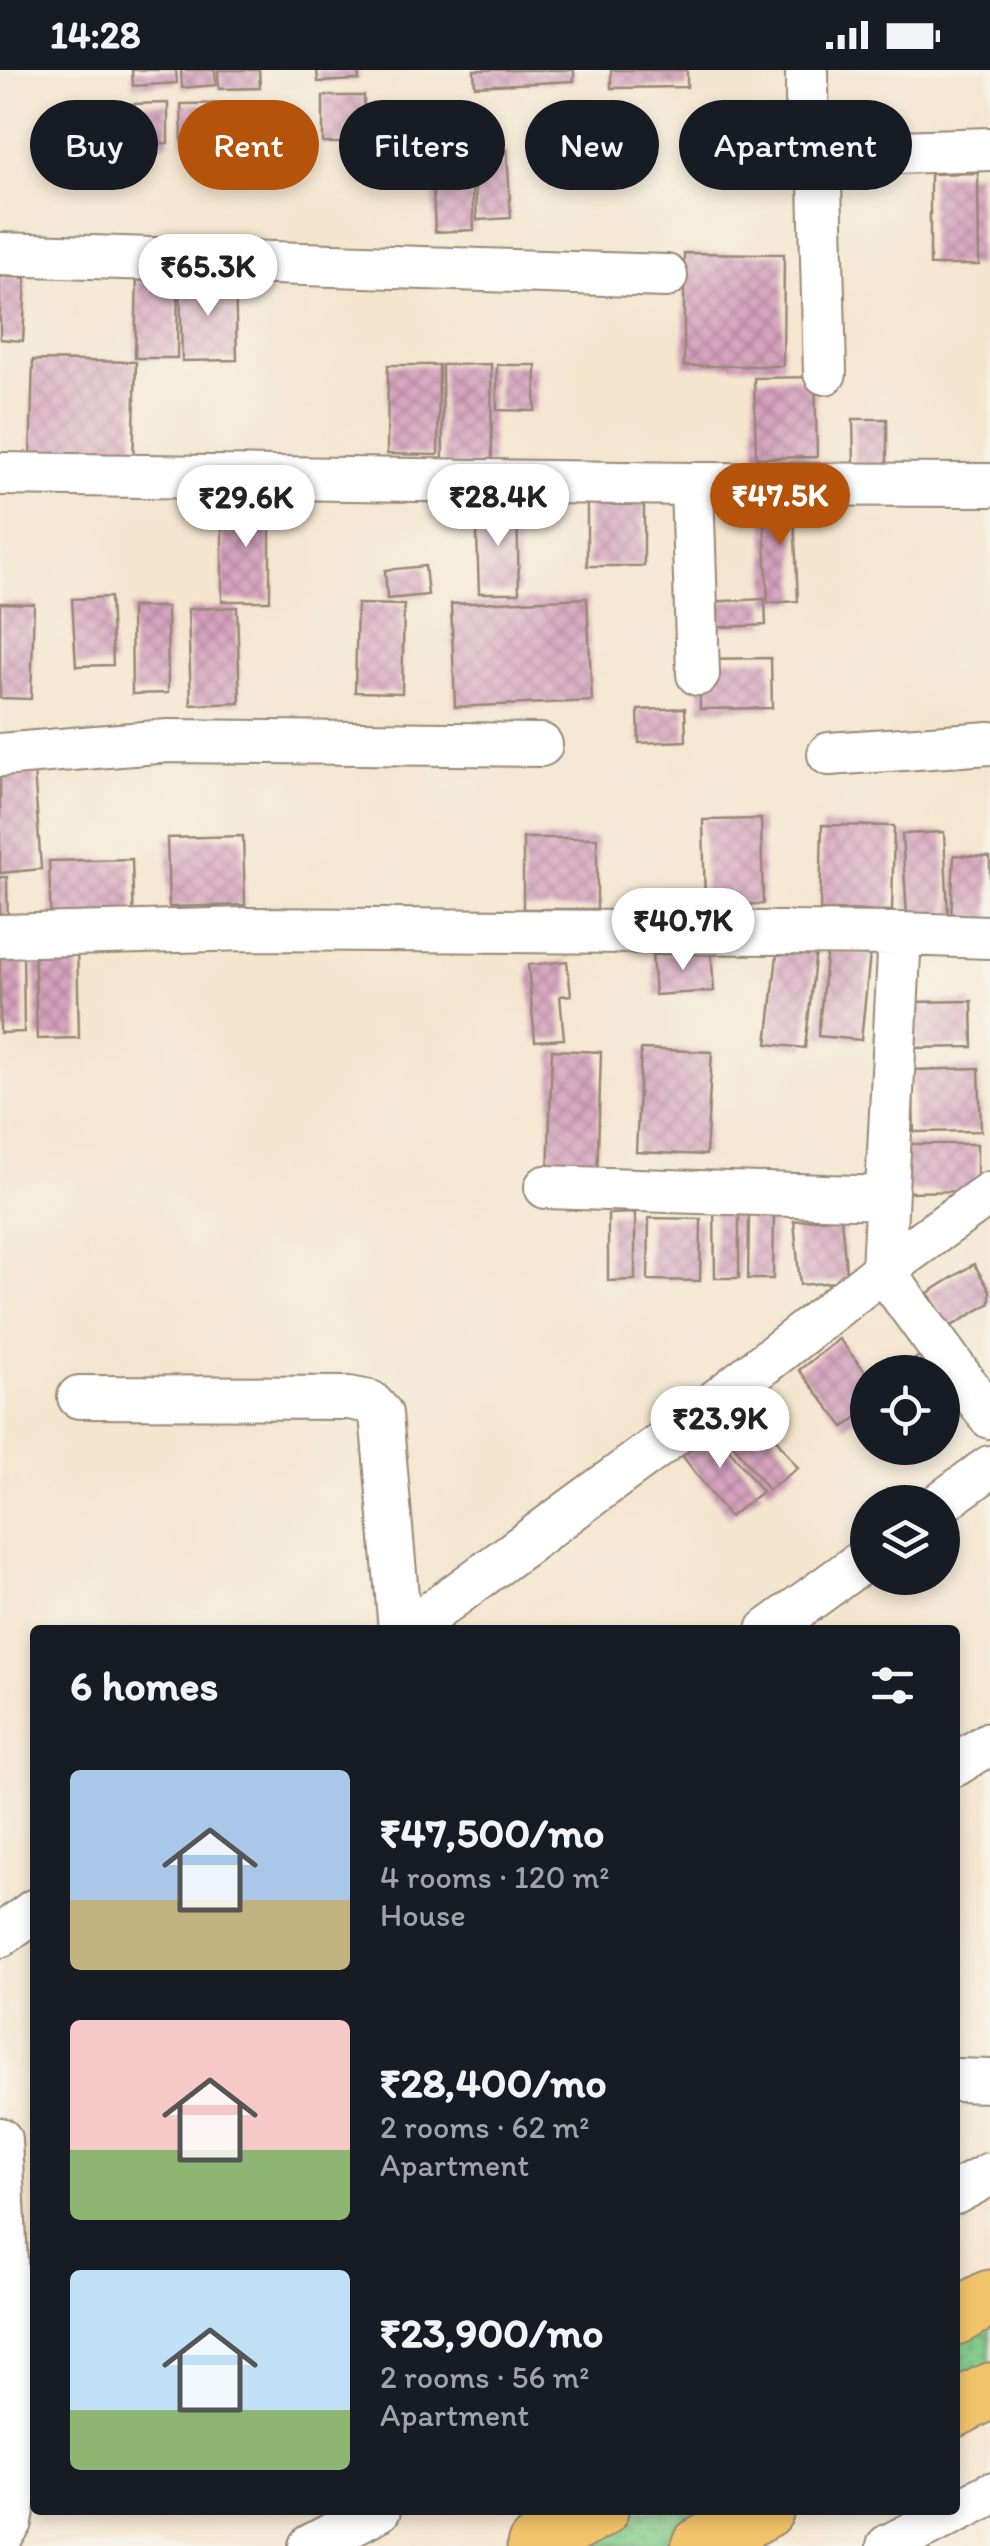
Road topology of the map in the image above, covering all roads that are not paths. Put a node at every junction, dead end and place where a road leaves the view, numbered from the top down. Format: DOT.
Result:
graph roads {
  1 [pos="806,70"];
  2 [pos="808,100"];
  3 [pos="990,150"];
  4 [pos="912,152"];
  5 [pos="820,190"];
  6 [pos="0,254"];
  7 [pos="666,276"];
  8 [pos="824,373"];
  9 [pos="0,474"];
  10 [pos="692,484"];
  11 [pos="990,485"];
  12 [pos="698,674"];
  13 [pos="990,743"];
  14 [pos="541,744"];
  15 [pos="829,754"];
  16 [pos="0,755"];
  17 [pos="900,934"];
  18 [pos="0,936"];
  19 [pos="990,937"];
  20 [pos="546,1187"];
  21 [pos="990,1193"];
  22 [pos="886,1198"];
  23 [pos="883,1270"];
  24 [pos="79,1397"];
  25 [pos="990,1417"];
  26 [pos="990,1467"];
  27 [pos="960,1489"];
  28 [pos="850,1570"];
  29 [pos="400,1625"];
  30 [pos="415,1625"];
  31 [pos="775,1625"];
  32 [pos="990,1743"];
  33 [pos="960,1762"];
  34 [pos="30,1914"];
  35 [pos="0,1936"];
  36 [pos="960,2080"];
  37 [pos="990,2081"];
  38 [pos="0,2139"];
  39 [pos="990,2174"];
  40 [pos="960,2190"];
  41 [pos="990,2298"];
  42 [pos="960,2314"];
  43 [pos="990,2391"];
  44 [pos="960,2406"];
  45 [pos="990,2494"];
  46 [pos="960,2509"];
  47 [pos="369,2515"];
  48 [pos="591,2515"];
  49 [pos="949,2515"];
  50 [pos="0,2538"];
  51 [pos="310,2546"];
  52 [pos="535,2546"];
  53 [pos="888,2546"];
  1 -- 2 [label="street"];
  3 -- 4 [label="street"];
  5 -- 8 [label="street"];
  6 -- 7 [label="street"];
  9 -- 10 [label="street"];
  10 -- 11 [label="street"];
  10 -- 12 [label="street"];
  13 -- 15 [label="street"];
  14 -- 16 [label="street"];
  17 -- 18 [label="street"];
  17 -- 19 [label="street"];
  17 -- 22 [label="street"];
  20 -- 22 [label="street"];
  21 -- 23 [label="street"];
  22 -- 23 [label="street"];
  23 -- 25 [label="street"];
  23 -- 30 [label="street"];
  24 -- 29 [label="street"];
  26 -- 27 [label="street"];
  28 -- 31 [label="street"];
  32 -- 33 [label="street"];
  34 -- 35 [label="street"];
  36 -- 37 [label="street"];
  38 -- 50 [label="street"];
  39 -- 40 [label="street"];
  41 -- 42 [label="highway"];
  43 -- 44 [label="highway"];
  45 -- 46 [label="street"];
  47 -- 51 [label="street"];
  48 -- 52 [label="highway"];
  49 -- 53 [label="street"];
}
